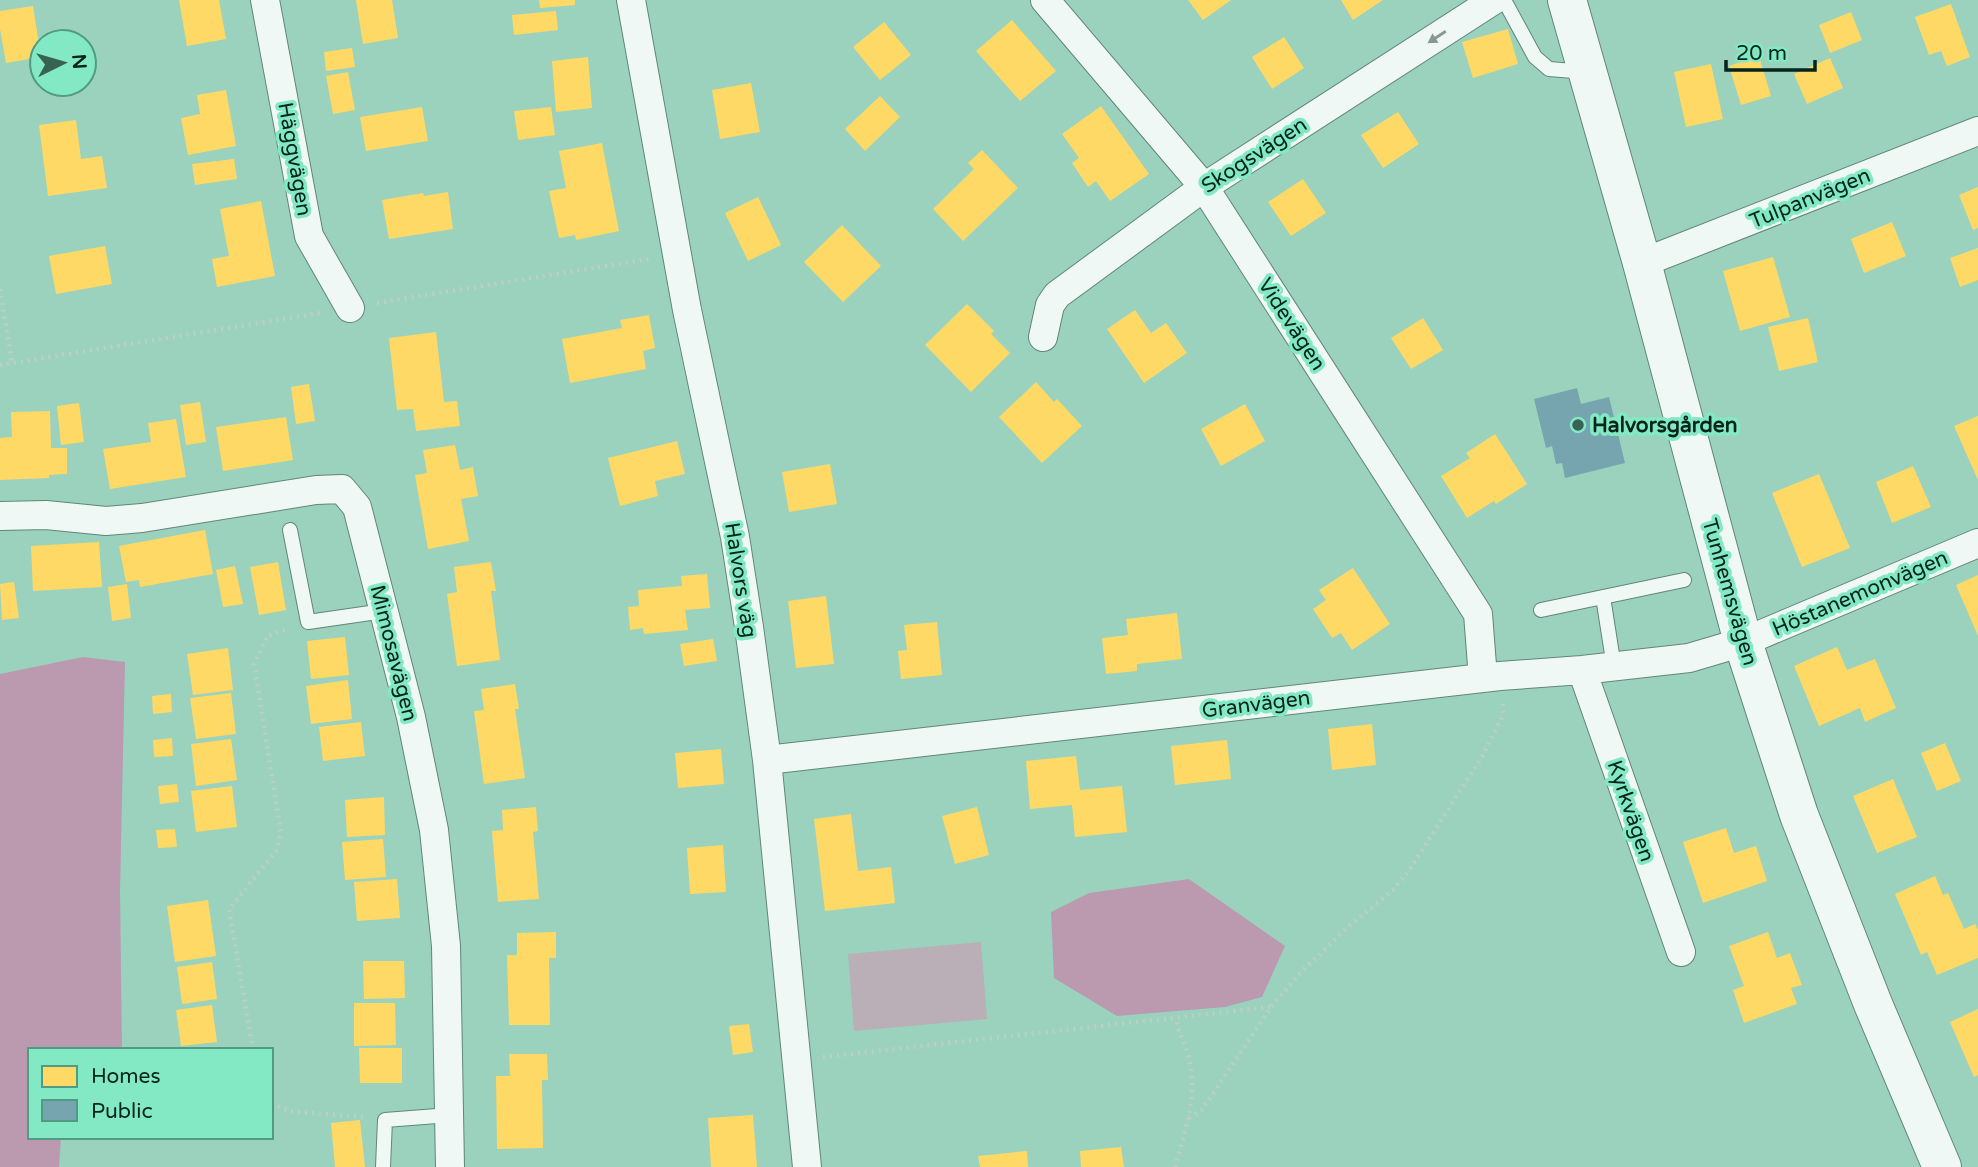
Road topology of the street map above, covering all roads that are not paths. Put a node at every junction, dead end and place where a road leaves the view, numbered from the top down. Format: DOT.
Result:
graph roads {
  1 [pos="265,0"];
  2 [pos="631,0"];
  3 [pos="1045,0"];
  4 [pos="1494,0"];
  5 [pos="1504,0"];
  6 [pos="1567,0"];
  7 [pos="1588,72"];
  8 [pos="1978,131"];
  9 [pos="1204,187"];
  10 [pos="1642,263"];
  11 [pos="350,308"];
  12 [pos="1043,337"];
  13 [pos="0,516"];
  14 [pos="290,530"];
  15 [pos="1978,543"];
  16 [pos="1684,580"];
  17 [pos="1603,597"];
  18 [pos="1541,610"];
  19 [pos="384,611"];
  20 [pos="1743,642"];
  21 [pos="1614,667"];
  22 [pos="1582,670"];
  23 [pos="1492,677"];
  24 [pos="767,760"];
  25 [pos="1681,952"];
  26 [pos="450,1115"];
  27 [pos="383,1167"];
  28 [pos="450,1167"];
  29 [pos="807,1167"];
  30 [pos="1942,1167"];
  1 -- 11 [label="street, Häggvägen"];
  2 -- 24 [label="street, Halvors väg"];
  3 -- 9 [label="street, Videvägen"];
  4 -- 9 [label="street, Skogsvägen, one-way"];
  5 -- 7 [label="lane"];
  6 -- 7 [label="street, Tunhemsvägen"];
  7 -- 10 [label="street, Tunhemsvägen"];
  8 -- 10 [label="street, Tulpanvägen"];
  9 -- 12 [label="street, Skogsvägen"];
  9 -- 23 [label="street, Videvägen"];
  10 -- 20 [label="street, Tunhemsvägen"];
  13 -- 19 [label="street, Mimosavägen"];
  14 -- 19 [label="lane"];
  15 -- 20 [label="street, Höstanemonvägen"];
  16 -- 17 [label="lane"];
  17 -- 18 [label="lane"];
  17 -- 21 [label="lane"];
  19 -- 26 [label="street, Mimosavägen"];
  20 -- 21 [label="street, Granvägen"];
  20 -- 30 [label="street, Tunhemsvägen"];
  21 -- 22 [label="street, Granvägen"];
  22 -- 23 [label="street, Granvägen"];
  22 -- 25 [label="street, Kyrkvägen"];
  23 -- 24 [label="street, Granvägen"];
  24 -- 29 [label="street, Halvors väg"];
  26 -- 27 [label="lane"];
  26 -- 28 [label="street, Mimosavägen"];
}
